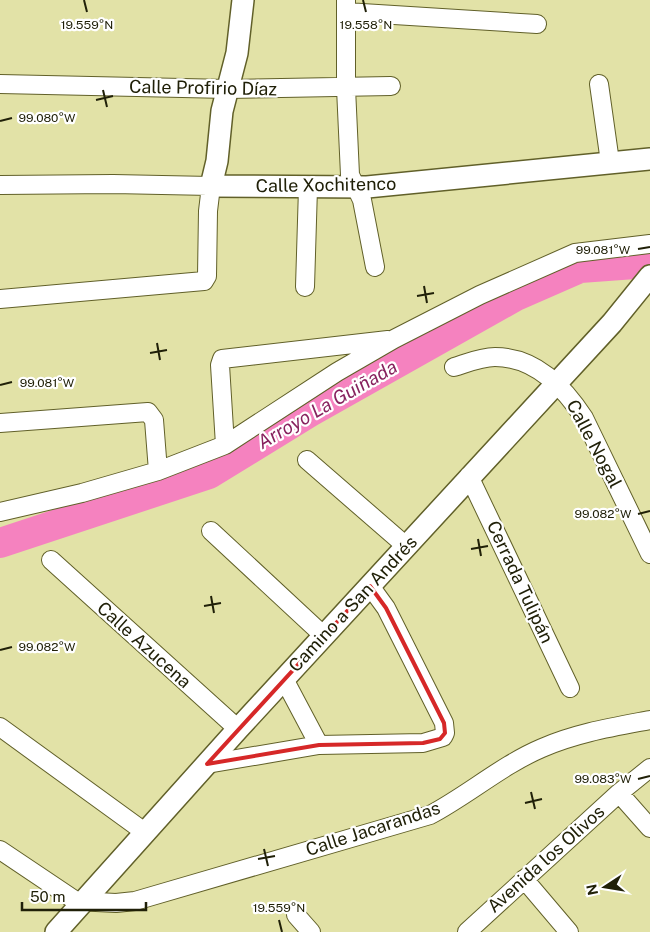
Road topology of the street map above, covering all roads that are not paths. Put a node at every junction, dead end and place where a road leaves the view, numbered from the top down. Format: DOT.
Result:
graph roads {
  1 [pos="243,0"];
  2 [pos="346,6"];
  3 [pos="537,24"];
  4 [pos="0,84"];
  5 [pos="598,84"];
  6 [pos="391,86"];
  7 [pos="346,88"];
  8 [pos="228,89"];
  9 [pos="650,159"];
  10 [pos="610,162"];
  11 [pos="0,185"];
  12 [pos="211,186"];
  13 [pos="355,187"];
  14 [pos="308,188"];
  15 [pos="650,244"];
  16 [pos="375,267"];
  17 [pos="650,276"];
  18 [pos="305,287"];
  19 [pos="0,299"];
  20 [pos="394,339"];
  21 [pos="454,367"];
  22 [pos="556,382"];
  23 [pos="0,423"];
  24 [pos="225,445"];
  25 [pos="307,460"];
  26 [pos="158,470"];
  27 [pos="469,476"];
  28 [pos="0,512"];
  29 [pos="211,531"];
  30 [pos="406,546"];
  31 [pos="650,554"];
  32 [pos="51,560"];
  33 [pos="370,586"];
  34 [pos="324,636"];
  35 [pos="284,679"];
  36 [pos="570,688"];
  37 [pos="650,720"];
  38 [pos="0,727"];
  39 [pos="238,729"];
  40 [pos="319,745"];
  41 [pos="208,764"];
  42 [pos="650,768"];
  43 [pos="623,797"];
  44 [pos="650,807"];
  45 [pos="650,828"];
  46 [pos="146,833"];
  47 [pos="0,850"];
  48 [pos="524,879"];
  49 [pos="83,902"];
  50 [pos="296,915"];
  51 [pos="56,932"];
  52 [pos="311,932"];
  53 [pos="467,932"];
  54 [pos="569,932"];
  1 -- 8 [label="street"];
  2 -- 3 [label="street"];
  2 -- 7 [label="street"];
  4 -- 8 [label="street, Calle Profirio Díaz"];
  5 -- 10 [label="street"];
  6 -- 7 [label="street, Calle Profirio Díaz"];
  7 -- 8 [label="street, Calle Profirio Díaz"];
  7 -- 13 [label="street"];
  8 -- 12 [label="street"];
  9 -- 10 [label="street, Calle Xochitenco"];
  10 -- 13 [label="street, Calle Xochitenco"];
  11 -- 12 [label="street, Calle Xochitenco"];
  12 -- 14 [label="street, Calle Xochitenco"];
  12 -- 19 [label="street"];
  13 -- 14 [label="street, Calle Xochitenco"];
  13 -- 16 [label="street"];
  14 -- 18 [label="street"];
  15 -- 20 [label="street"];
  17 -- 22 [label="street, Camino a San Andrés"];
  20 -- 24 [label="street"];
  20 -- 24 [label="street"];
  21 -- 22 [label="street, Calle Nogal"];
  22 -- 27 [label="street, Camino a San Andrés"];
  22 -- 31 [label="street, Calle Nogal"];
  23 -- 26 [label="street"];
  24 -- 26 [label="street"];
  25 -- 30 [label="street"];
  26 -- 28 [label="street"];
  27 -- 30 [label="street, Camino a San Andrés"];
  27 -- 36 [label="street, Cerrada Tulipán"];
  29 -- 34 [label="street"];
  30 -- 33 [label="street, Camino a San Andrés"];
  32 -- 39 [label="street, Calle Azucena"];
  33 -- 34 [label="street, Camino a San Andrés"];
  33 -- 40 [label="street"];
  34 -- 35 [label="street, Camino a San Andrés"];
  35 -- 39 [label="street, Camino a San Andrés"];
  35 -- 40 [label="street"];
  37 -- 49 [label="street, Calle Jacarandas"];
  38 -- 46 [label="street"];
  39 -- 41 [label="street, Camino a San Andrés"];
  40 -- 41 [label="street"];
  41 -- 46 [label="street, Camino a San Andrés"];
  42 -- 43 [label="street, Avenida los Olivos"];
  43 -- 44 [label="street"];
  43 -- 45 [label="street"];
  43 -- 48 [label="street, Avenida los Olivos"];
  46 -- 49 [label="street, Camino a San Andrés"];
  47 -- 49 [label="street"];
  48 -- 53 [label="street, Avenida los Olivos"];
  48 -- 54 [label="street"];
  49 -- 51 [label="street, Camino a San Andrés"];
  50 -- 52 [label="street"];
}
